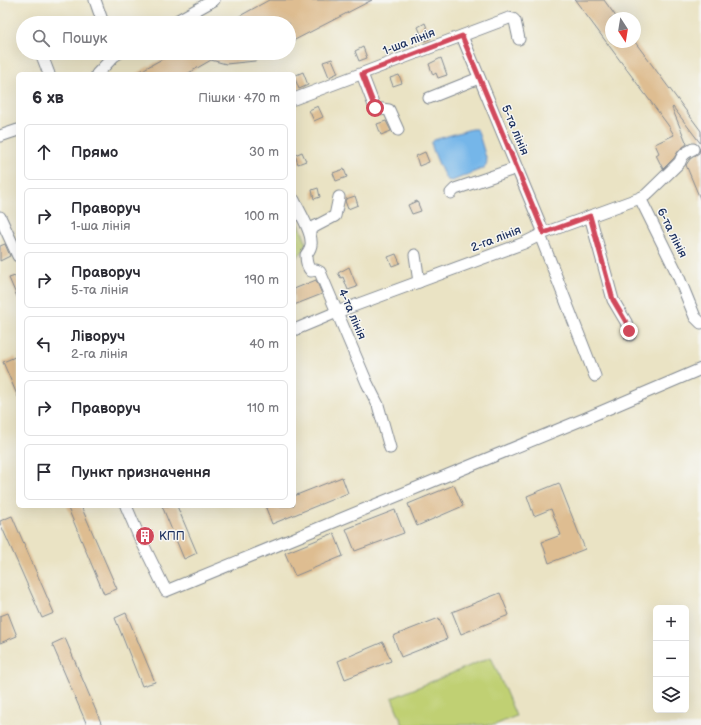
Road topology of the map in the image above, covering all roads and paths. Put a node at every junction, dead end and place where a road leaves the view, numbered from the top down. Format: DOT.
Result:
graph roads {
  1 [pos="95,0"];
  2 [pos="214,0"];
  3 [pos="101,16"];
  4 [pos="185,16"];
  5 [pos="462,36"];
  6 [pos="519,39"];
  7 [pos="44,60"];
  8 [pos="110,60"];
  9 [pos="48,72"];
  10 [pos="99,72"];
  11 [pos="362,74"];
  12 [pos="479,78"];
  13 [pos="296,98"];
  14 [pos="429,98"];
  15 [pos="398,130"];
  16 [pos="16,131"];
  17 [pos="0,136"];
  18 [pos="694,149"];
  19 [pos="516,168"];
  20 [pos="451,193"];
  21 [pos="339,197"];
  22 [pos="640,198"];
  23 [pos="296,204"];
  24 [pos="590,216"];
  25 [pos="0,217"];
  26 [pos="309,230"];
  27 [pos="542,234"];
  28 [pos="16,251"];
  29 [pos="416,255"];
  30 [pos="419,282"];
  31 [pos="337,312"];
  32 [pos="701,323"];
  33 [pos="296,329"];
  34 [pos="630,335"];
  35 [pos="701,369"];
  36 [pos="595,376"];
  37 [pos="390,448"];
  38 [pos="127,508"];
  1 -- 3 [label="street"];
  2 -- 4 [label="street"];
  5 -- 6 [label="street, 1-ша лінія"];
  5 -- 11 [label="street, 1-ша лінія"];
  5 -- 12 [label="street, 5-та лінія"];
  7 -- 9 [label="street"];
  8 -- 10 [label="street"];
  11 -- 13 [label="street, 1-ша лінія"];
  11 -- 15 [label="street"];
  12 -- 14 [label="street"];
  12 -- 19 [label="street, 5-та лінія"];
  16 -- 17 [label="street"];
  18 -- 22 [label="street, 2-га лінія"];
  19 -- 20 [label="street"];
  19 -- 27 [label="street, 5-та лінія"];
  21 -- 26 [label="street"];
  22 -- 24 [label="street, 2-га лінія"];
  22 -- 32 [label="street, 6-та лінія"];
  23 -- 26 [label="street, 4-та лінія"];
  24 -- 27 [label="street, 2-га лінія"];
  24 -- 34 [label="street"];
  25 -- 28 [label="street"];
  26 -- 31 [label="street, 4-та лінія"];
  27 -- 30 [label="street, 2-га лінія"];
  27 -- 36 [label="street, 5-та лінія"];
  29 -- 30 [label="street"];
  30 -- 31 [label="street, 2-га лінія"];
  31 -- 33 [label="street, 2-га лінія"];
  31 -- 37 [label="street, 4-та лінія"];
  35 -- 38 [label="street"];
}
